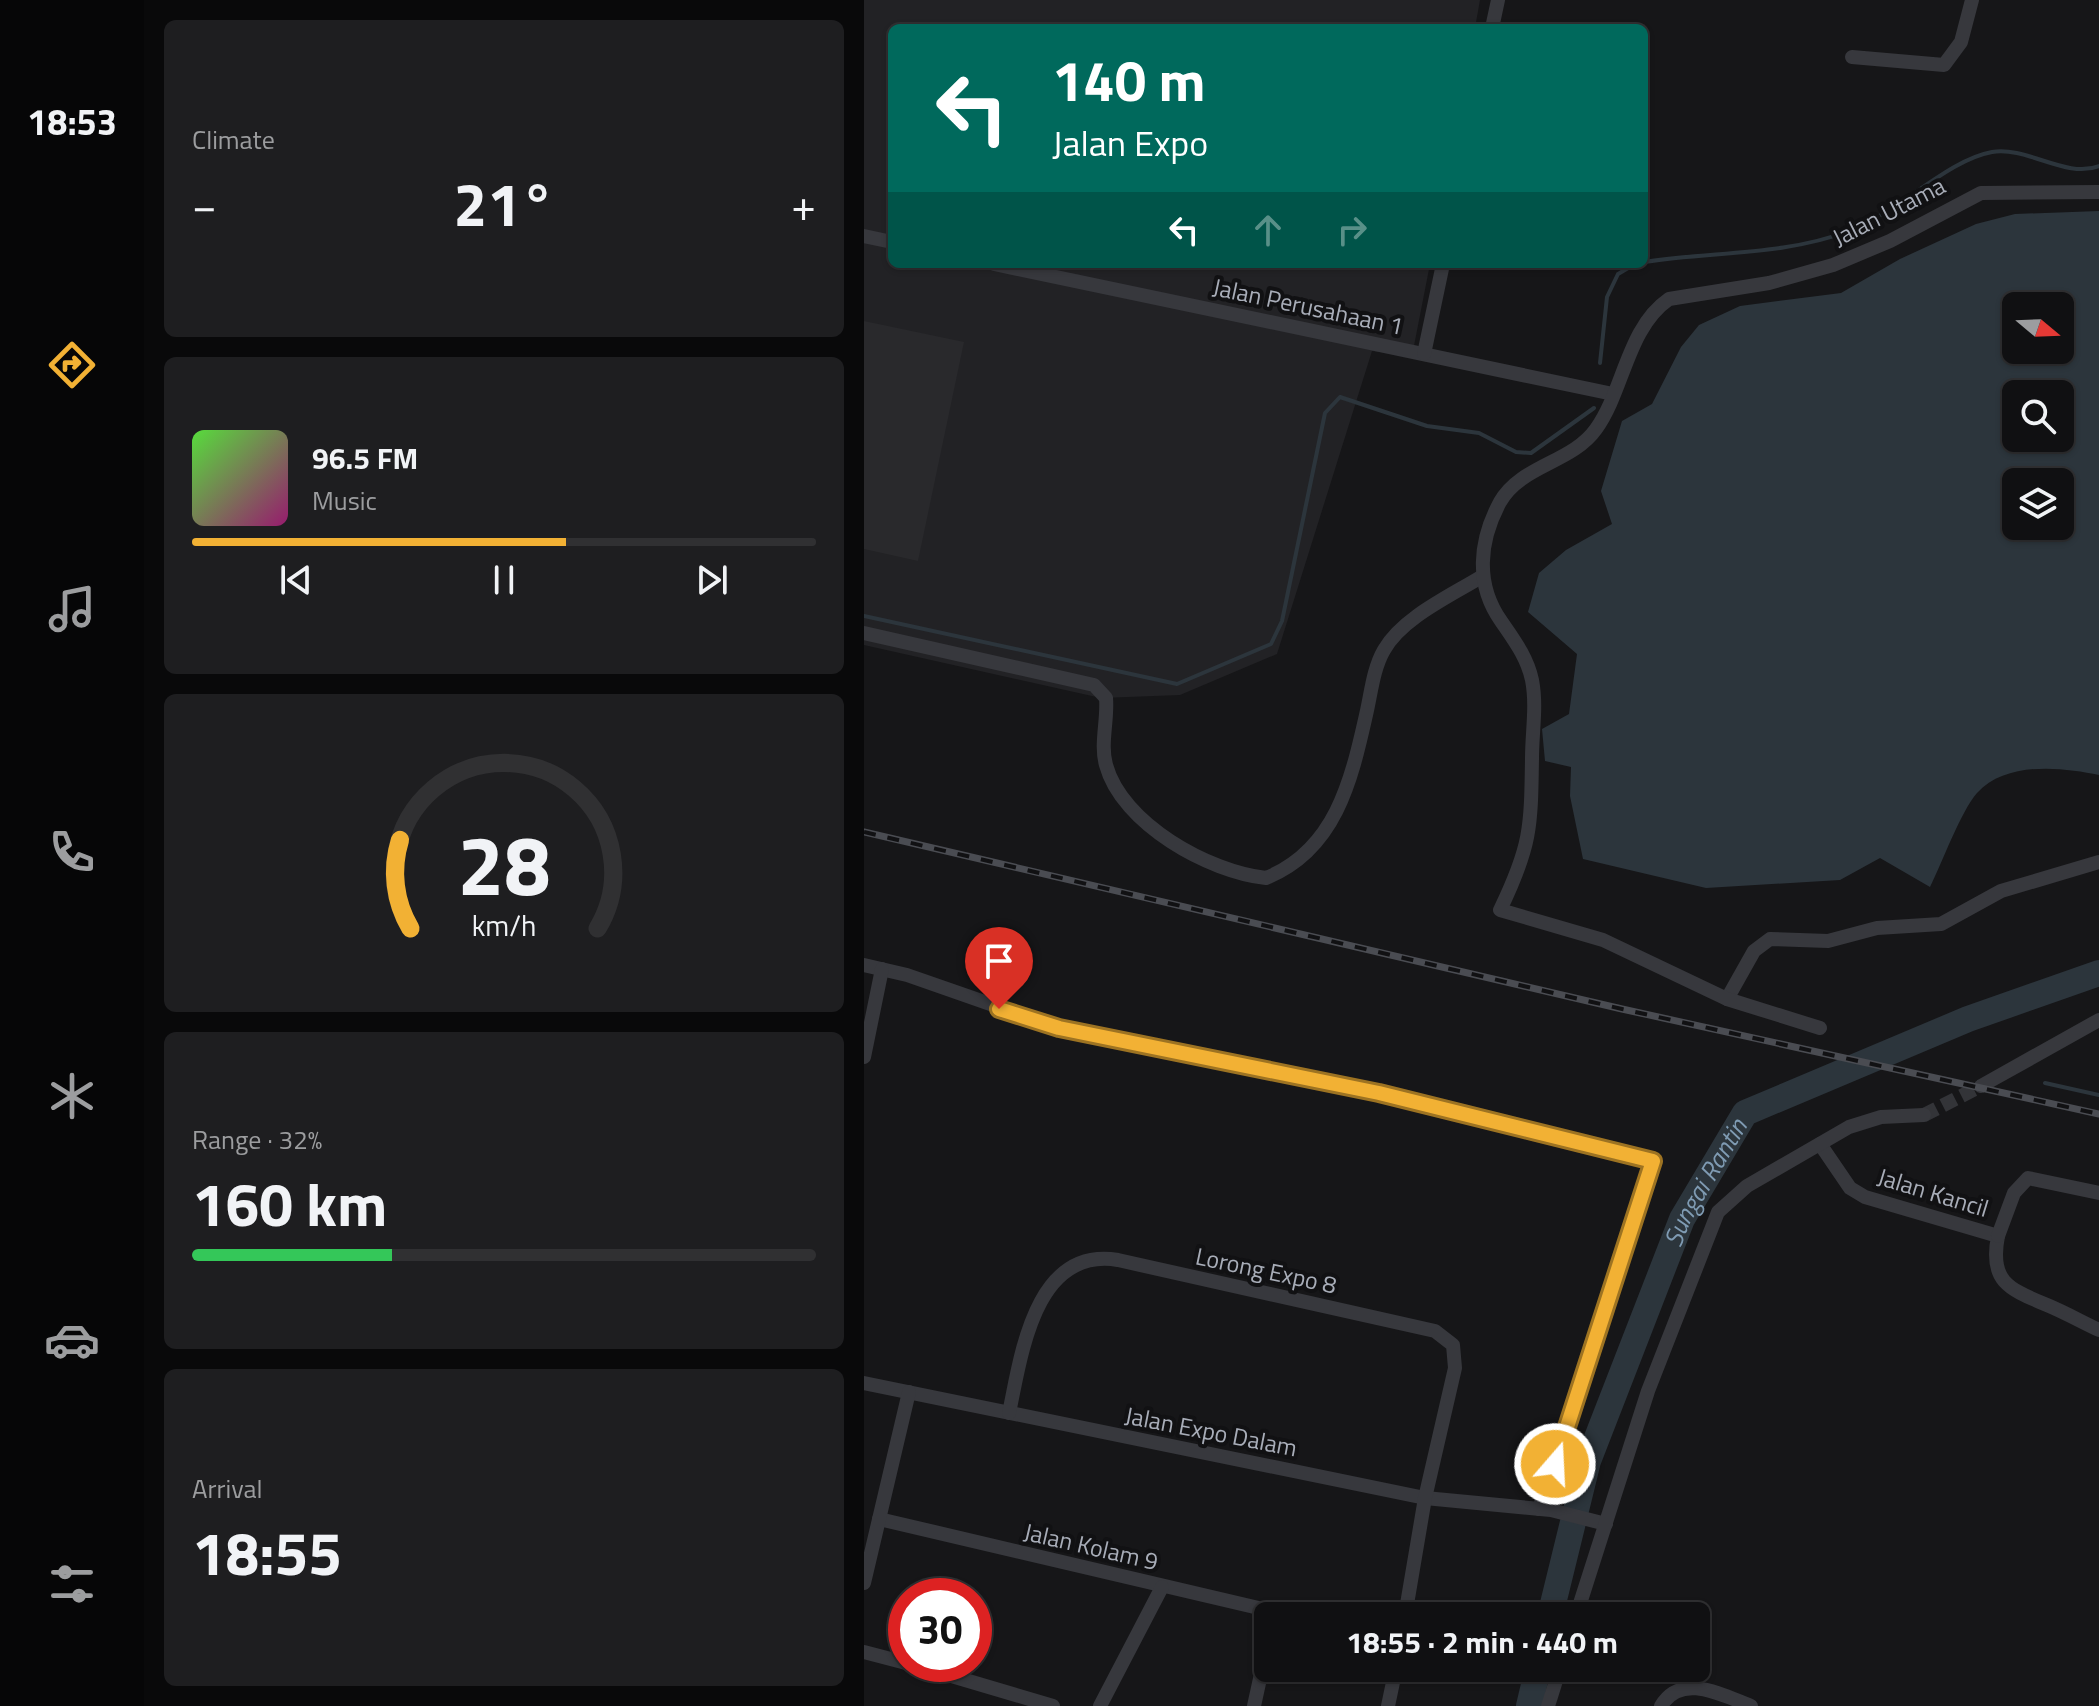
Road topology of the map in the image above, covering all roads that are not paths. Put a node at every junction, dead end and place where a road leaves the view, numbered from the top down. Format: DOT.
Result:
graph roads {
  1 [pos="1498,0"];
  2 [pos="1972,0"];
  3 [pos="1493,24"];
  4 [pos="1852,57"];
  5 [pos="2099,192"];
  6 [pos="864,236"];
  7 [pos="888,241"];
  8 [pos="1013,268"];
  9 [pos="1442,268"];
  10 [pos="1424,354"];
  11 [pos="1613,394"];
  12 [pos="1481,577"];
  13 [pos="864,633"];
  14 [pos="2099,862"];
  15 [pos="864,965"];
  16 [pos="882,969"];
  17 [pos="1727,999"];
  18 [pos="2099,1020"];
  19 [pos="1820,1028"];
  20 [pos="864,1057"];
  21 [pos="1981,1086"];
  22 [pos="1924,1115"];
  23 [pos="1820,1144"];
  24 [pos="2099,1193"];
  25 [pos="1998,1236"];
  26 [pos="2099,1330"];
  27 [pos="864,1383"];
  28 [pos="909,1392"];
  29 [pos="1009,1413"];
  30 [pos="1425,1498"];
  31 [pos="1545,1510"];
  32 [pos="879,1519"];
  33 [pos="1598,1522"];
  34 [pos="864,1583"];
  35 [pos="1162,1587"];
  36 [pos="1407,1602"];
  37 [pos="1579,1602"];
  38 [pos="1254,1609"];
  39 [pos="864,1652"];
  40 [pos="888,1658"];
  41 [pos="973,1682"];
  42 [pos="1259,1682"];
  43 [pos="1393,1682"];
  44 [pos="1556,1682"];
  45 [pos="1053,1706"];
  46 [pos="1100,1706"];
  47 [pos="1254,1706"];
  48 [pos="1388,1706"];
  49 [pos="1548,1706"];
  50 [pos="1661,1706"];
  51 [pos="1751,1706"];
  1 -- 3 [label="street"];
  2 -- 4 [label="street"];
  5 -- 11 [label="street, Jalan Utama"];
  6 -- 7 [label="street"];
  8 -- 10 [label="street, Jalan Perusahaan 1"];
  9 -- 10 [label="street"];
  10 -- 11 [label="street, Jalan Perusahaan 1"];
  11 -- 12 [label="street, Jalan Utama"];
  12 -- 13 [label="street"];
  12 -- 17 [label="street"];
  14 -- 17 [label="street"];
  15 -- 16 [label="street"];
  16 -- 20 [label="street"];
  16 -- 31 [label="street"];
  17 -- 19 [label="street"];
  18 -- 21 [label="street"];
  22 -- 23 [label="street"];
  23 -- 25 [label="street, Jalan Kancil"];
  23 -- 33 [label="street"];
  24 -- 25 [label="street"];
  25 -- 26 [label="street, Jalan Kancil"];
  27 -- 28 [label="street, Jalan Expo Dalam"];
  28 -- 29 [label="street, Jalan Expo Dalam"];
  28 -- 32 [label="street"];
  29 -- 30 [label="street, Jalan Expo Dalam"];
  29 -- 30 [label="street, Lorong Expo 8"];
  30 -- 31 [label="street, Jalan Expo Dalam"];
  30 -- 36 [label="street"];
  31 -- 33 [label="street, Jalan Expo Dalam"];
  32 -- 34 [label="street"];
  32 -- 35 [label="street, Jalan Kolam 9"];
  33 -- 37 [label="street"];
  35 -- 38 [label="street, Jalan Kolam 9"];
  35 -- 46 [label="street"];
  39 -- 40 [label="street"];
  41 -- 45 [label="street"];
  42 -- 47 [label="street"];
  43 -- 48 [label="street"];
  44 -- 49 [label="street"];
  50 -- 51 [label="street"];
}
